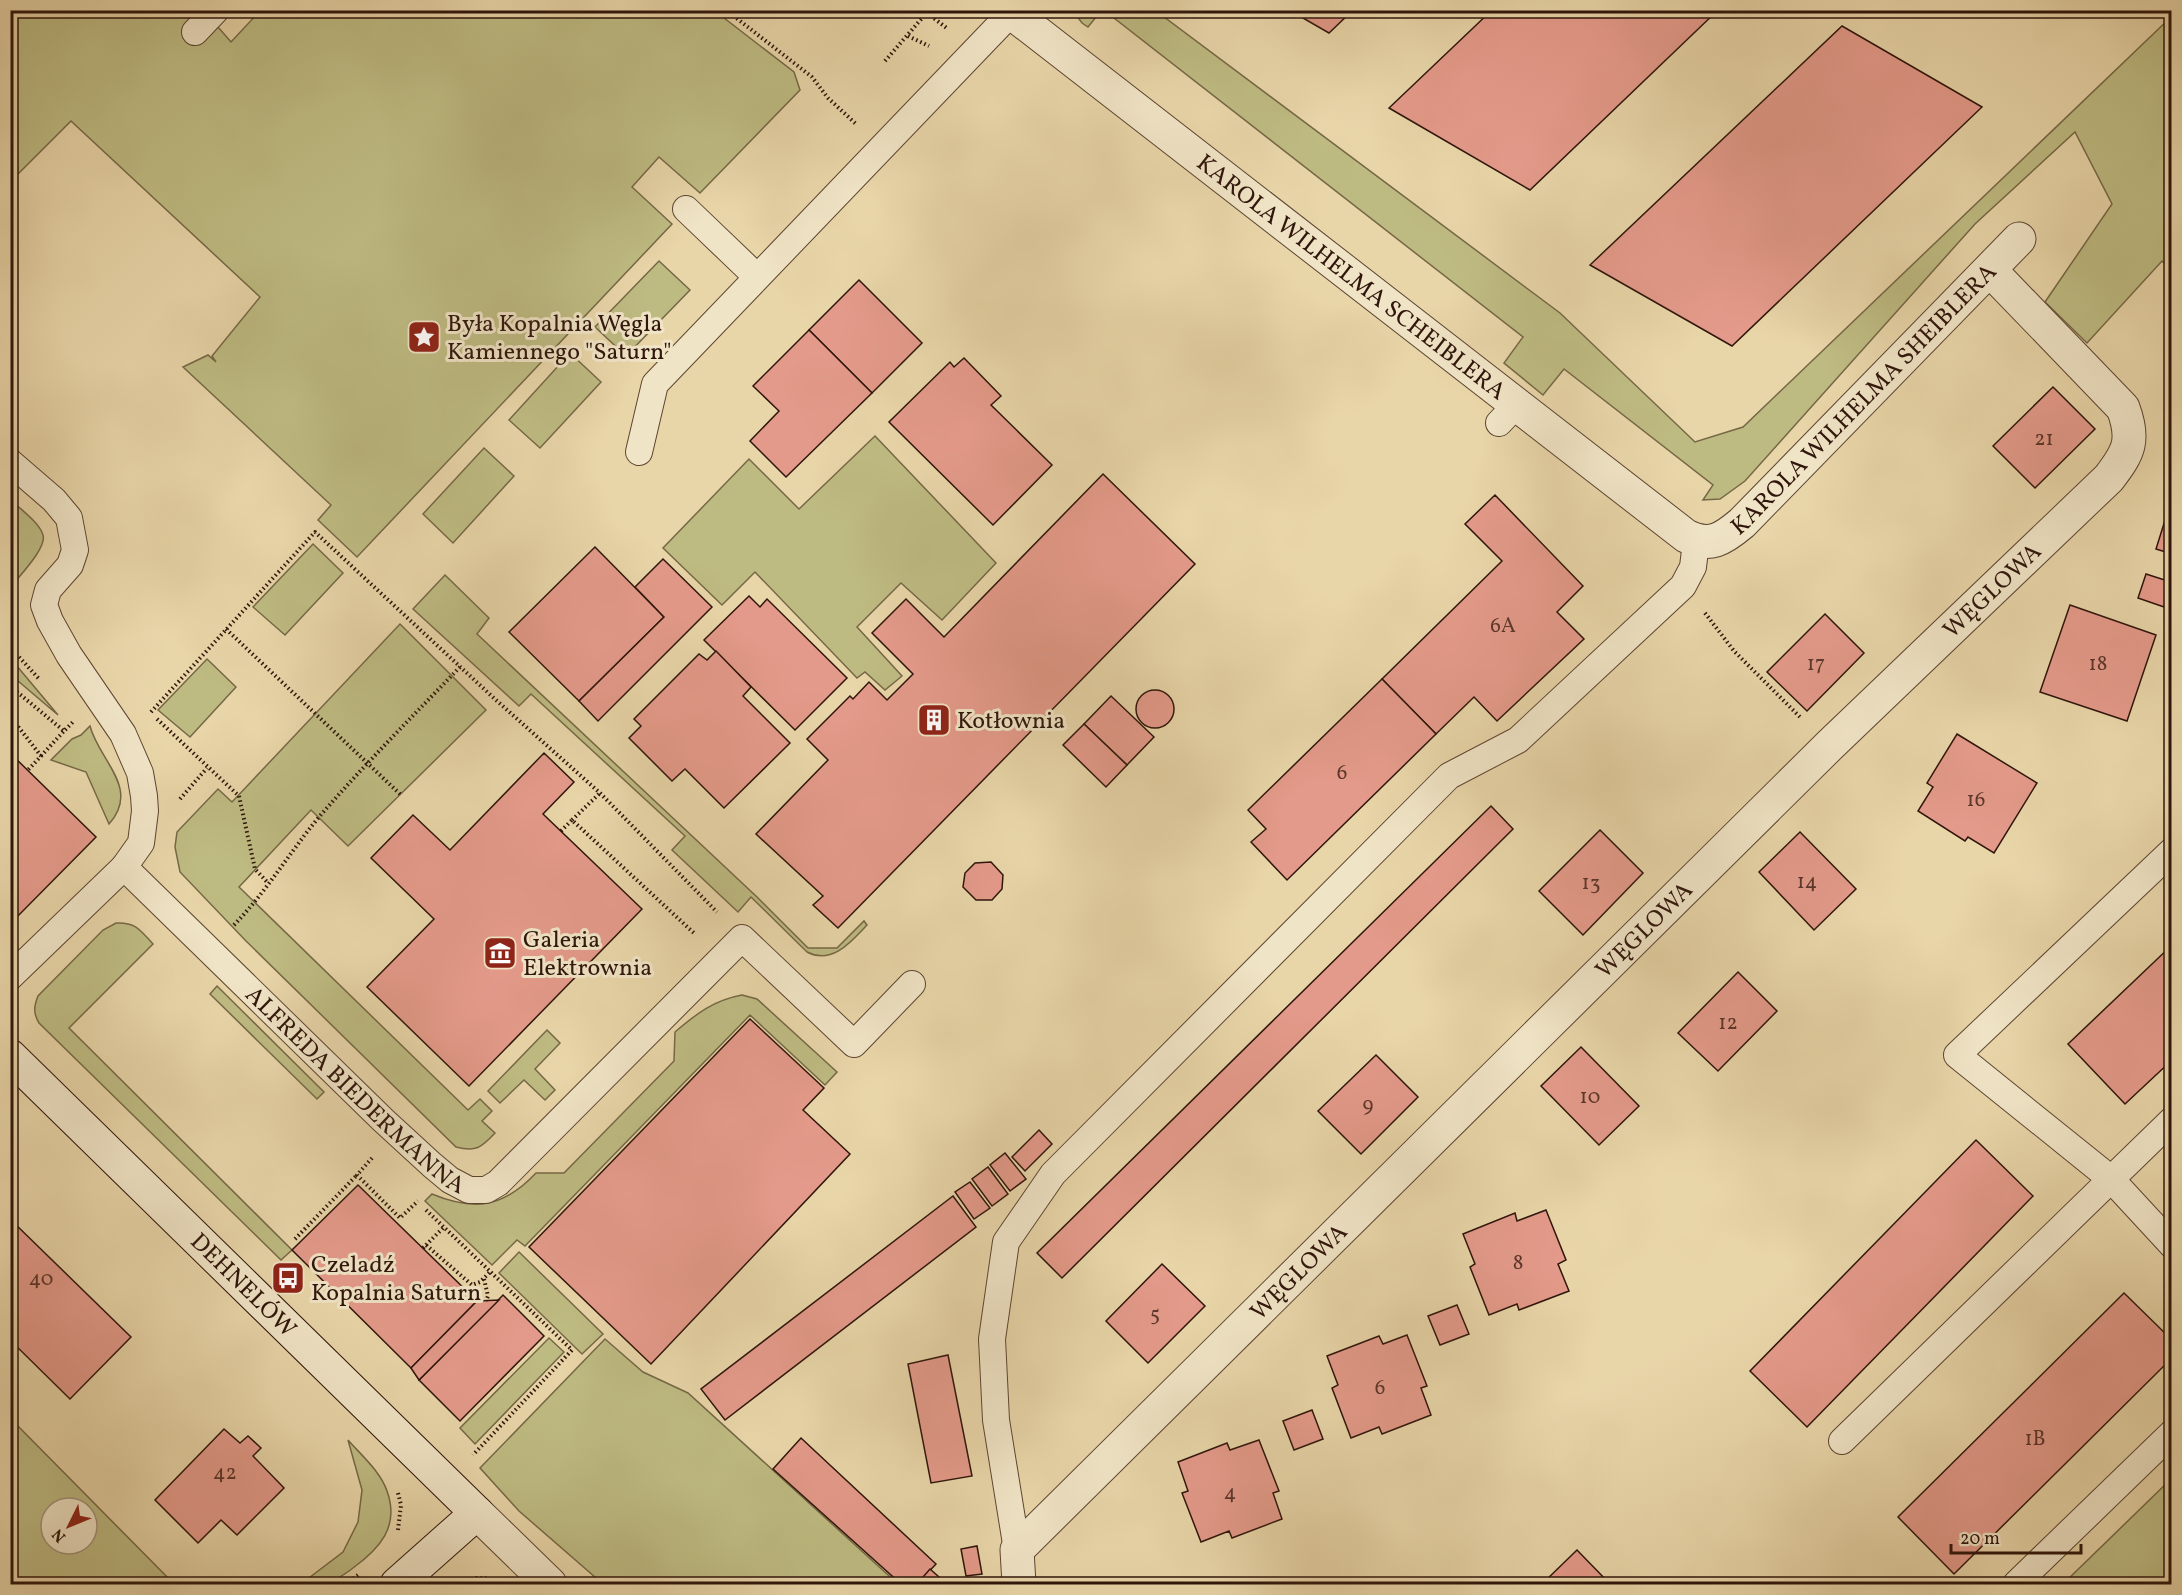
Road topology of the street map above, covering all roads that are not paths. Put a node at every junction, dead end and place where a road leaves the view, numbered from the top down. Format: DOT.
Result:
graph roads {
  1 [pos="216,10"];
  2 [pos="1011,11"];
  3 [pos="195,32"];
  4 [pos="686,209"];
  5 [pos="2019,239"];
  6 [pos="1990,270"];
  7 [pos="756,276"];
  8 [pos="639,452"];
  9 [pos="10,462"];
  10 [pos="1696,542"];
  11 [pos="2172,851"];
  12 [pos="124,867"];
  13 [pos="10,976"];
  14 [pos="912,984"];
  15 [pos="10,1056"];
  16 [pos="2172,1120"];
  17 [pos="2110,1179"];
  18 [pos="2172,1245"];
  19 [pos="2172,1433"];
  20 [pos="1842,1441"];
  21 [pos="477,1513"];
  22 [pos="1017,1550"];
  23 [pos="397,1584"];
  24 [pos="550,1584"];
  25 [pos="1019,1584"];
  26 [pos="2016,1584"];
  1 -- 3 [label="lane"];
  2 -- 7 [label="lane"];
  2 -- 10 [label="street, KAROLA WILHELMA SCHEIBLERA"];
  4 -- 7 [label="lane"];
  5 -- 6 [label="street, KAROLA WILHELMA SHEIBLERA"];
  6 -- 10 [label="street, KAROLA WILHELMA SHEIBLERA"];
  6 -- 22 [label="street, WĘGLOWA"];
  7 -- 8 [label="lane"];
  9 -- 12 [label="lane"];
  10 -- 22 [label="lane"];
  11 -- 17 [label="lane"];
  12 -- 13 [label="lane"];
  12 -- 14 [label="lane, ALFREDA BIEDERMANNA"];
  15 -- 21 [label="street, DEHNELÓW"];
  16 -- 17 [label="lane"];
  17 -- 18 [label="lane"];
  17 -- 20 [label="lane"];
  19 -- 26 [label="lane"];
  21 -- 23 [label="street"];
  21 -- 24 [label="street, DEHNELÓW"];
  22 -- 25 [label="street"];
}
